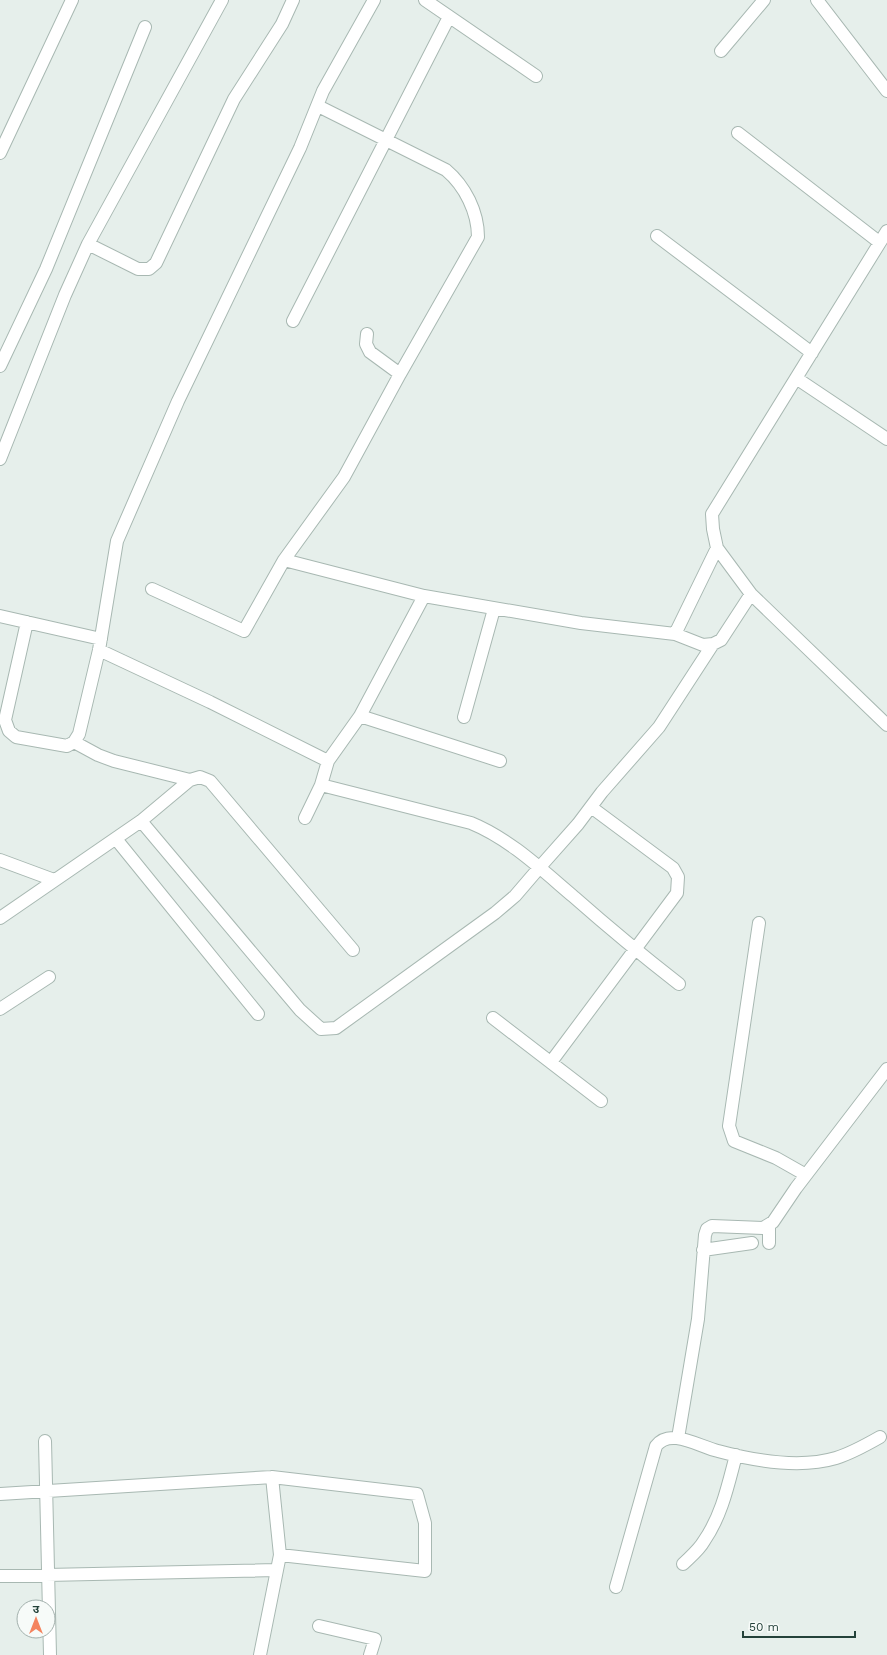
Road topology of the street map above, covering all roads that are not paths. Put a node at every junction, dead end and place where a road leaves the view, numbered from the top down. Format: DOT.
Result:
graph roads {
  1 [pos="72,0"];
  2 [pos="222,0"];
  3 [pos="293,0"];
  4 [pos="374,0"];
  5 [pos="425,0"];
  6 [pos="764,0"];
  7 [pos="817,0"];
  8 [pos="449,17"];
  9 [pos="145,27"];
  10 [pos="721,50"];
  11 [pos="536,76"];
  12 [pos="887,91"];
  13 [pos="318,106"];
  14 [pos="738,133"];
  15 [pos="386,142"];
  16 [pos="0,153"];
  17 [pos="887,231"];
  18 [pos="657,236"];
  19 [pos="879,242"];
  20 [pos="88,244"];
  21 [pos="294,321"];
  22 [pos="367,334"];
  23 [pos="812,353"];
  24 [pos="0,366"];
  25 [pos="400,374"];
  26 [pos="796,378"];
  27 [pos="887,439"];
  28 [pos="0,459"];
  29 [pos="717,548"];
  30 [pos="284,560"];
  31 [pos="152,589"];
  32 [pos="751,594"];
  33 [pos="424,596"];
  34 [pos="494,609"];
  35 [pos="0,616"];
  36 [pos="28,622"];
  37 [pos="675,634"];
  38 [pos="100,644"];
  39 [pos="713,644"];
  40 [pos="360,716"];
  41 [pos="464,718"];
  42 [pos="887,725"];
  43 [pos="74,742"];
  44 [pos="328,761"];
  45 [pos="500,761"];
  46 [pos="190,780"];
  47 [pos="321,784"];
  48 [pos="591,807"];
  49 [pos="305,818"];
  50 [pos="141,821"];
  51 [pos="116,839"];
  52 [pos="0,860"];
  53 [pos="540,868"];
  54 [pos="54,880"];
  55 [pos="0,918"];
  56 [pos="759,923"];
  57 [pos="353,950"];
  58 [pos="636,950"];
  59 [pos="49,977"];
  60 [pos="679,984"];
  61 [pos="0,1009"];
  62 [pos="258,1014"];
  63 [pos="493,1018"];
  64 [pos="551,1062"];
  65 [pos="887,1069"];
  66 [pos="601,1101"];
  67 [pos="806,1175"];
  68 [pos="768,1226"];
  69 [pos="752,1243"];
  70 [pos="768,1243"];
  71 [pos="703,1250"];
  72 [pos="880,1437"];
  73 [pos="678,1438"];
  74 [pos="45,1441"];
  75 [pos="736,1455"];
  76 [pos="272,1478"];
  77 [pos="46,1492"];
  78 [pos="0,1494"];
  79 [pos="280,1555"];
  80 [pos="683,1564"];
  81 [pos="277,1570"];
  82 [pos="48,1574"];
  83 [pos="0,1576"];
  84 [pos="616,1587"];
  85 [pos="319,1626"];
  86 [pos="50,1655"];
  87 [pos="260,1655"];
  88 [pos="370,1655"];
  1 -- 16 [label="street"];
  2 -- 20 [label="street"];
  3 -- 20 [label="street"];
  4 -- 13 [label="street"];
  5 -- 8 [label="street"];
  6 -- 10 [label="street"];
  7 -- 12 [label="street"];
  8 -- 11 [label="street"];
  8 -- 15 [label="street"];
  9 -- 24 [label="street"];
  13 -- 15 [label="street"];
  13 -- 38 [label="street"];
  14 -- 19 [label="street"];
  15 -- 21 [label="street"];
  15 -- 25 [label="street"];
  17 -- 19 [label="street"];
  18 -- 23 [label="street"];
  19 -- 23 [label="street"];
  20 -- 28 [label="street"];
  22 -- 25 [label="street"];
  23 -- 26 [label="street"];
  25 -- 30 [label="street"];
  26 -- 27 [label="street"];
  26 -- 29 [label="street"];
  29 -- 32 [label="street"];
  29 -- 37 [label="street"];
  30 -- 31 [label="street"];
  30 -- 33 [label="street"];
  32 -- 39 [label="street"];
  32 -- 42 [label="street"];
  33 -- 34 [label="street"];
  33 -- 40 [label="street"];
  34 -- 37 [label="street"];
  34 -- 41 [label="street"];
  35 -- 36 [label="street"];
  36 -- 38 [label="street"];
  36 -- 43 [label="street"];
  37 -- 39 [label="street"];
  38 -- 43 [label="street"];
  38 -- 44 [label="street"];
  39 -- 48 [label="street"];
  40 -- 44 [label="street"];
  40 -- 45 [label="street"];
  43 -- 46 [label="street"];
  44 -- 47 [label="street"];
  46 -- 50 [label="street"];
  46 -- 57 [label="street"];
  47 -- 49 [label="street"];
  47 -- 53 [label="street"];
  48 -- 53 [label="street"];
  48 -- 58 [label="street"];
  50 -- 51 [label="street"];
  50 -- 53 [label="street"];
  51 -- 54 [label="street"];
  51 -- 62 [label="street"];
  52 -- 54 [label="street"];
  53 -- 58 [label="street"];
  54 -- 55 [label="street"];
  56 -- 67 [label="street"];
  58 -- 60 [label="street"];
  58 -- 64 [label="street"];
  59 -- 61 [label="street"];
  63 -- 64 [label="street"];
  64 -- 66 [label="street"];
  65 -- 67 [label="street"];
  67 -- 68 [label="street"];
  68 -- 70 [label="street"];
  68 -- 71 [label="street"];
  69 -- 71 [label="street"];
  71 -- 73 [label="street"];
  72 -- 75 [label="street"];
  73 -- 75 [label="street"];
  73 -- 84 [label="street"];
  74 -- 77 [label="street"];
  75 -- 80 [label="street"];
  76 -- 77 [label="street"];
  76 -- 79 [label="street"];
  76 -- 79 [label="street"];
  77 -- 78 [label="street"];
  77 -- 82 [label="street"];
  79 -- 81 [label="street"];
  81 -- 82 [label="street"];
  81 -- 87 [label="street"];
  82 -- 83 [label="street"];
  82 -- 86 [label="street"];
  85 -- 88 [label="street"];
}
